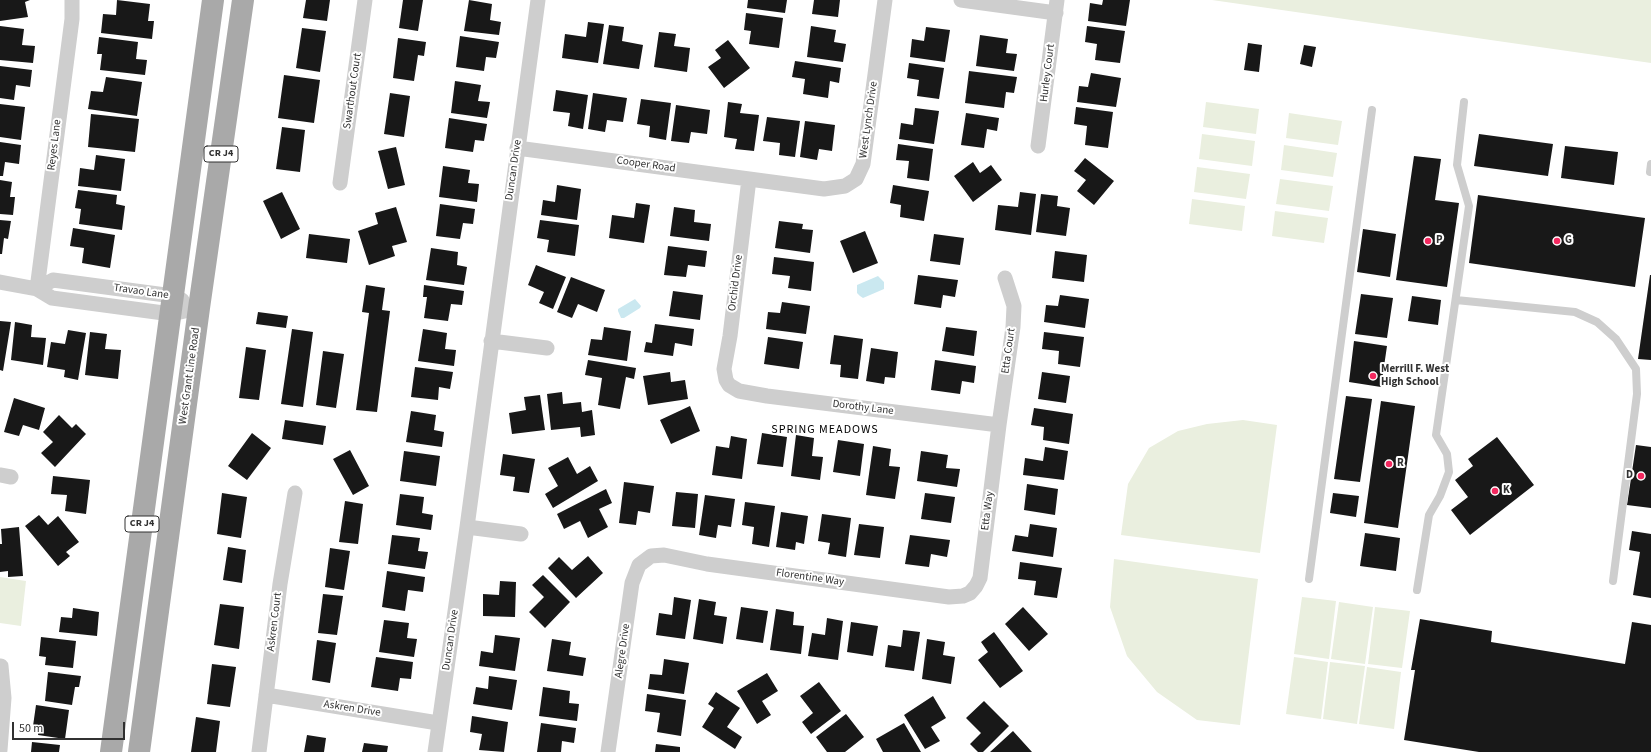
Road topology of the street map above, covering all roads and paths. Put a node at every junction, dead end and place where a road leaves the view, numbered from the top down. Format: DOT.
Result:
graph roads {
  1 [pos="72,0"];
  2 [pos="213,0"];
  3 [pos="243,0"];
  4 [pos="365,0"];
  5 [pos="538,0"];
  6 [pos="885,0"];
  7 [pos="961,0"];
  8 [pos="1056,6"];
  9 [pos="1464,102"];
  10 [pos="1372,110"];
  11 [pos="1038,146"];
  12 [pos="517,148"];
  13 [pos="749,179"];
  14 [pos="774,182"];
  15 [pos="340,183"];
  16 [pos="1005,278"];
  17 [pos="0,282"];
  18 [pos="37,289"];
  19 [pos="1456,300"];
  20 [pos="172,305"];
  21 [pos="199,308"];
  22 [pos="491,341"];
  23 [pos="547,348"];
  24 [pos="729,385"];
  25 [pos="999,425"];
  26 [pos="295,493"];
  27 [pos="467,527"];
  28 [pos="521,534"];
  29 [pos="650,556"];
  30 [pos="1309,579"];
  31 [pos="1613,581"];
  32 [pos="1417,590"];
  33 [pos="970,593"];
  34 [pos="0,666"];
  35 [pos="266,695"];
  36 [pos="438,723"];
  37 [pos="0,750"];
  38 [pos="111,752"];
  39 [pos="139,752"];
  40 [pos="259,752"];
  41 [pos="435,752"];
  42 [pos="608,752"];
  1 -- 18 [label="street, Reyes Lane"];
  2 -- 20 [label="main road, CR J4"];
  3 -- 21 [label="main road, West Grant Line Road / CR J4"];
  4 -- 15 [label="street, Swarthout Court"];
  5 -- 12 [label="street, Duncan Drive"];
  6 -- 14 [label="street, West Lynch Drive"];
  7 -- 8 [label="street"];
  8 -- 11 [label="street, Hurley Court"];
  9 -- 19 [label="lane"];
  10 -- 30 [label="lane"];
  12 -- 13 [label="street, Cooper Road"];
  12 -- 22 [label="street, Duncan Drive"];
  13 -- 14 [label="street, Cooper Road"];
  13 -- 24 [label="street, Orchid Drive"];
  16 -- 25 [label="street, Etta Court"];
  17 -- 18 [label="street"];
  18 -- 20 [label="street, Travao Lane"];
  19 -- 31 [label="lane"];
  19 -- 32 [label="lane"];
  20 -- 21 [label="street, Travao Lane"];
  20 -- 38 [label="main road, CR J4"];
  21 -- 39 [label="main road, West Grant Line Road / CR J4"];
  22 -- 23 [label="street"];
  22 -- 27 [label="street, Duncan Drive"];
  24 -- 25 [label="street, Dorothy Lane"];
  25 -- 33 [label="street, Etta Way"];
  26 -- 35 [label="street, Askren Court"];
  27 -- 28 [label="street"];
  27 -- 36 [label="street, Duncan Drive"];
  29 -- 33 [label="street, Florentine Way"];
  29 -- 42 [label="street, Alegre Drive"];
  34 -- 37 [label="street"];
  35 -- 36 [label="street, Askren Drive"];
  35 -- 40 [label="street, Askren Court"];
  36 -- 41 [label="street, Duncan Drive"];
}
